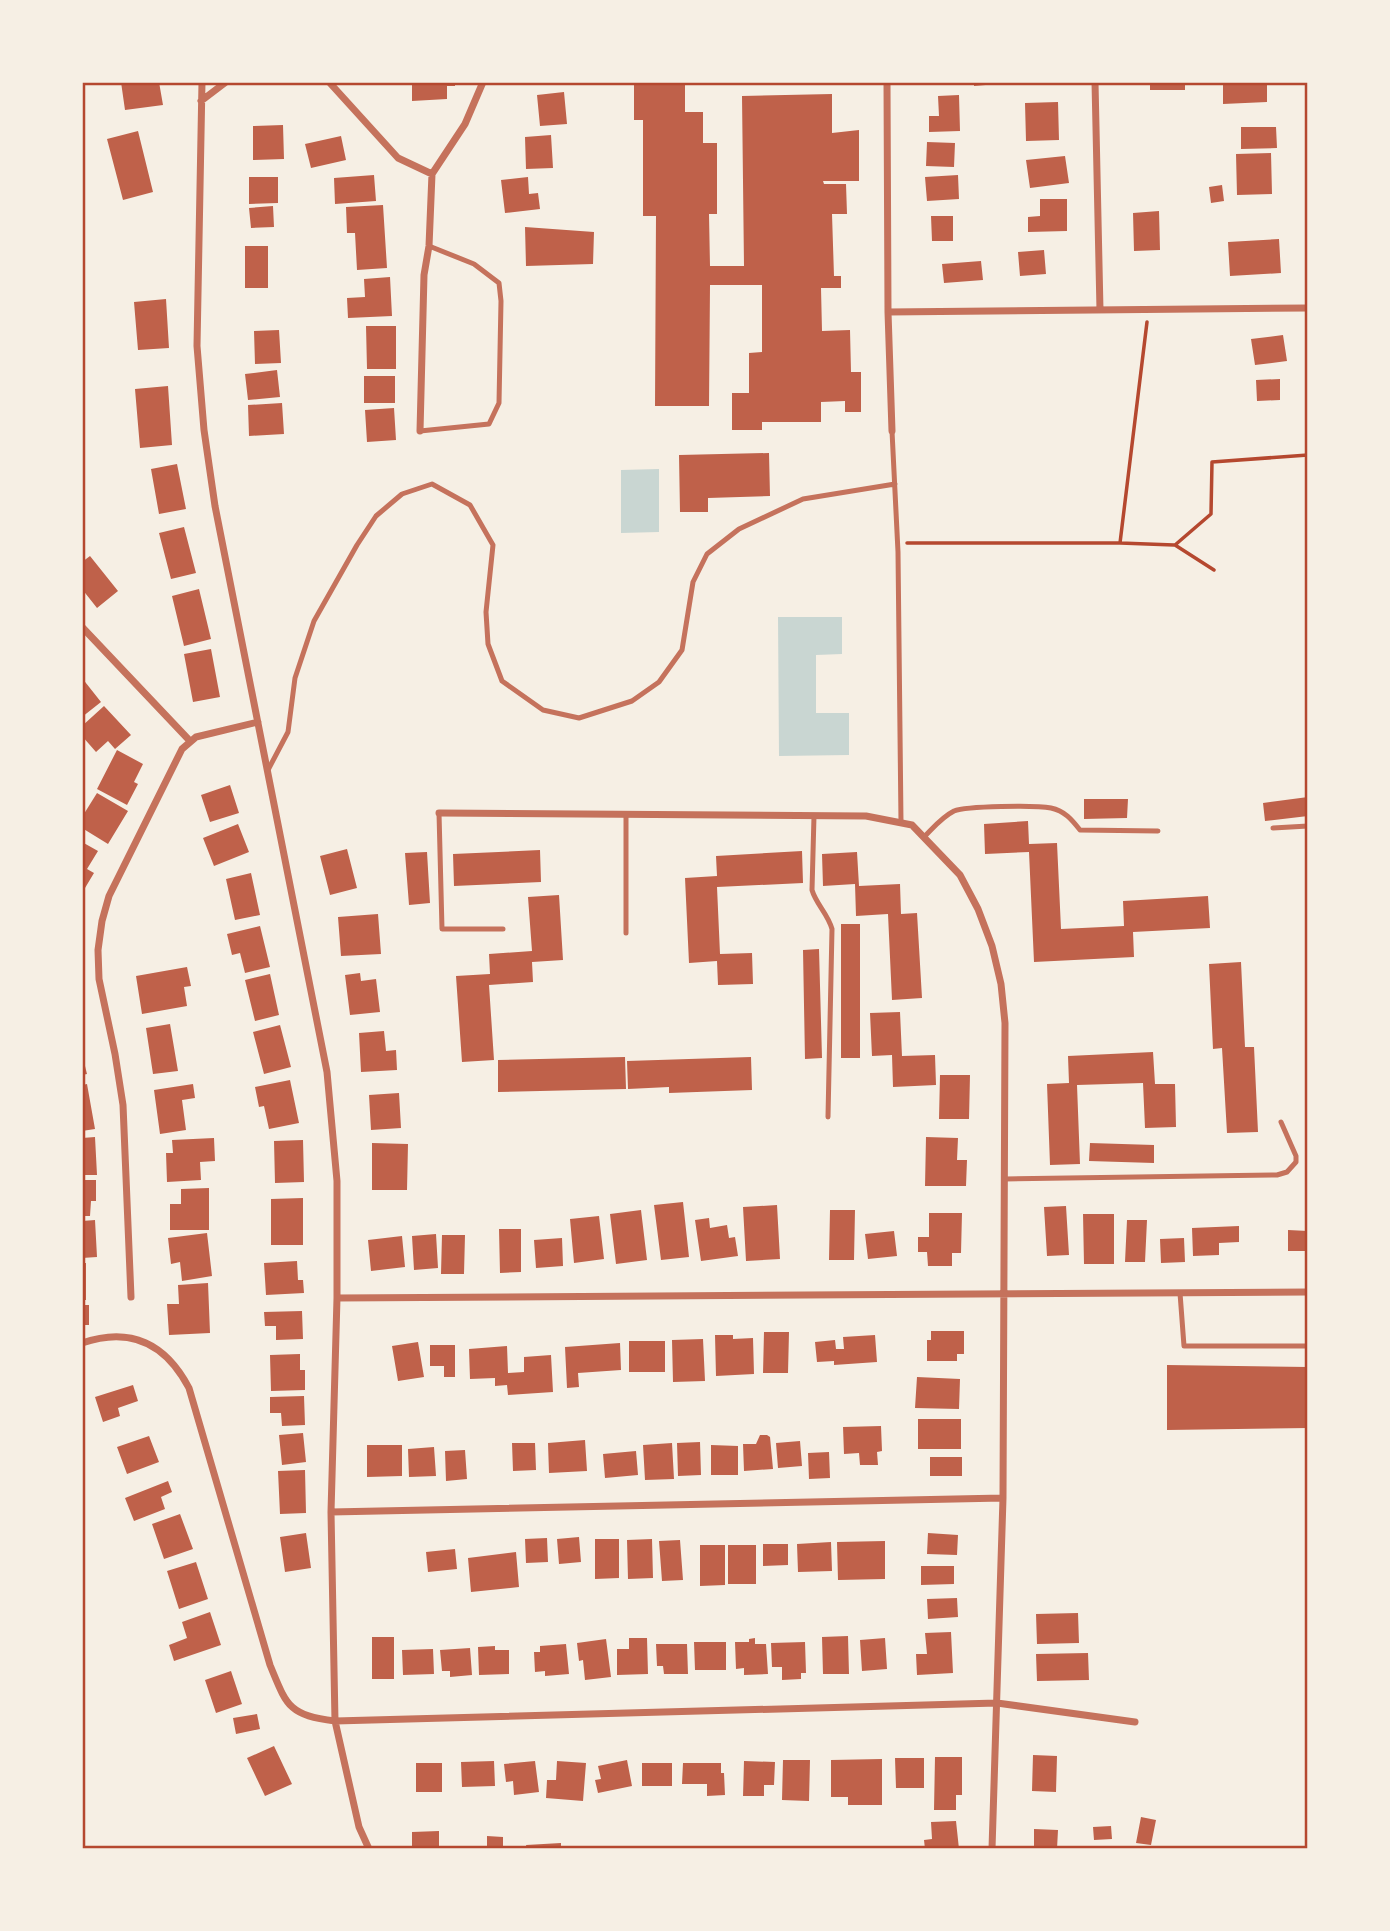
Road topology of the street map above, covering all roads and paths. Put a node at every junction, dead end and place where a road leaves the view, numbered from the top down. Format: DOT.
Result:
graph roads {
  1 [pos="202,82"];
  2 [pos="226,82"];
  3 [pos="328,82"];
  4 [pos="483,82"];
  5 [pos="887,82"];
  6 [pos="1095,82"];
  7 [pos="201,101"];
  8 [pos="432,174"];
  9 [pos="429,246"];
  10 [pos="1308,308"];
  11 [pos="1149,309"];
  12 [pos="1100,310"];
  13 [pos="888,312"];
  14 [pos="421,431"];
  15 [pos="892,431"];
  16 [pos="1308,455"];
  17 [pos="895,484"];
  18 [pos="898,543"];
  19 [pos="1120,543"];
  20 [pos="1175,545"];
  21 [pos="1214,570"];
  22 [pos="82,627"];
  23 [pos="258,722"];
  24 [pos="190,741"];
  25 [pos="268,770"];
  26 [pos="439,813"];
  27 [pos="626,815"];
  28 [pos="814,816"];
  29 [pos="901,822"];
  30 [pos="1308,826"];
  31 [pos="1273,828"];
  32 [pos="1158,831"];
  33 [pos="925,836"];
  34 [pos="503,929"];
  35 [pos="626,933"];
  36 [pos="828,1116"];
  37 [pos="1281,1122"];
  38 [pos="1005,1179"];
  39 [pos="1308,1292"];
  40 [pos="1180,1293"];
  41 [pos="1004,1294"];
  42 [pos="131,1297"];
  43 [pos="337,1298"];
  44 [pos="82,1343"];
  45 [pos="1308,1346"];
  46 [pos="1003,1498"];
  47 [pos="331,1512"];
  48 [pos="997,1703"];
  49 [pos="335,1721"];
  50 [pos="1135,1722"];
  51 [pos="369,1849"];
  52 [pos="992,1849"];
  1 -- 7 [label="street"];
  2 -- 7 [label="street"];
  3 -- 8 [label="street"];
  4 -- 8 [label="street"];
  5 -- 13 [label="street"];
  6 -- 12 [label="street"];
  7 -- 23 [label="street"];
  8 -- 9 [label="street"];
  9 -- 14 [label="street"];
  9 -- 14 [label="lane"];
  10 -- 11 [label="street"];
  11 -- 12 [label="street"];
  11 -- 19 [label="path"];
  12 -- 13 [label="street"];
  13 -- 15 [label="street"];
  15 -- 17 [label="lane"];
  16 -- 20 [label="path"];
  17 -- 18 [label="lane"];
  17 -- 25 [label="lane"];
  18 -- 19 [label="path"];
  18 -- 29 [label="lane"];
  19 -- 20 [label="path"];
  20 -- 21 [label="path"];
  22 -- 24 [label="street"];
  23 -- 24 [label="street"];
  23 -- 25 [label="street"];
  24 -- 42 [label="street"];
  25 -- 43 [label="street"];
  26 -- 27 [label="street"];
  26 -- 34 [label="lane"];
  27 -- 28 [label="street"];
  27 -- 35 [label="lane"];
  28 -- 29 [label="street"];
  28 -- 36 [label="lane"];
  29 -- 33 [label="street"];
  30 -- 31 [label="lane"];
  32 -- 33 [label="lane"];
  33 -- 38 [label="street"];
  37 -- 38 [label="lane"];
  38 -- 41 [label="street"];
  39 -- 40 [label="street"];
  40 -- 41 [label="street"];
  40 -- 45 [label="lane"];
  41 -- 43 [label="street"];
  41 -- 46 [label="street"];
  43 -- 47 [label="street"];
  44 -- 49 [label="street"];
  46 -- 47 [label="street"];
  46 -- 48 [label="street"];
  47 -- 49 [label="street"];
  48 -- 49 [label="street"];
  48 -- 50 [label="street"];
  48 -- 52 [label="street"];
  49 -- 51 [label="street"];
}
